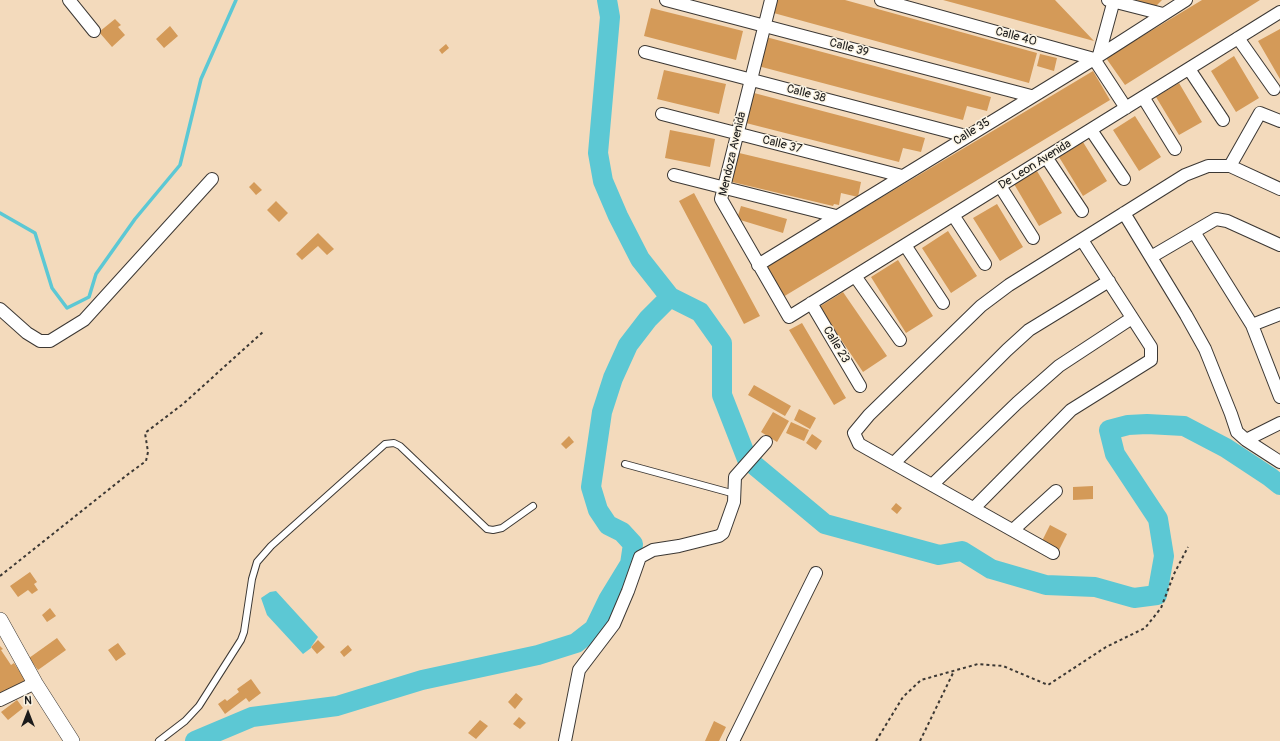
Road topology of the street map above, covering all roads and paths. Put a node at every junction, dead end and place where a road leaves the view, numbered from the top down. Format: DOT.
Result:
graph roads {
  1 [pos="69,0"];
  2 [pos="666,0"];
  3 [pos="772,0"];
  4 [pos="882,0"];
  5 [pos="1112,0"];
  6 [pos="1186,0"];
  7 [pos="1280,12"];
  8 [pos="1163,14"];
  9 [pos="765,26"];
  10 [pos="94,32"];
  11 [pos="1238,38"];
  12 [pos="645,52"];
  13 [pos="1097,57"];
  14 [pos="1189,68"];
  15 [pos="751,79"];
  16 [pos="1274,89"];
  17 [pos="1031,96"];
  18 [pos="1143,97"];
  19 [pos="1126,108"];
  20 [pos="662,114"];
  21 [pos="1223,120"];
  22 [pos="1280,121"];
  23 [pos="1091,130"];
  24 [pos="737,133"];
  25 [pos="966,136"];
  26 [pos="1175,149"];
  27 [pos="1046,157"];
  28 [pos="1230,166"];
  29 [pos="674,175"];
  30 [pos="902,176"];
  31 [pos="212,179"];
  32 [pos="1124,179"];
  33 [pos="1000,186"];
  34 [pos="723,187"];
  35 [pos="1280,189"];
  36 [pos="1082,211"];
  37 [pos="1124,213"];
  38 [pos="953,215"];
  39 [pos="836,216"];
  40 [pos="1194,232"];
  41 [pos="1033,238"];
  42 [pos="1082,240"];
  43 [pos="905,245"];
  44 [pos="1280,245"];
  45 [pos="1150,257"];
  46 [pos="985,264"];
  47 [pos="758,265"];
  48 [pos="855,276"];
  49 [pos="1109,281"];
  50 [pos="943,303"];
  51 [pos="811,304"];
  52 [pos="0,309"];
  53 [pos="1280,314"];
  54 [pos="789,317"];
  55 [pos="1132,318"];
  56 [pos="1252,325"];
  57 [pos="264,331"];
  58 [pos="900,340"];
  59 [pos="1276,371"];
  60 [pos="860,386"];
  61 [pos="1280,397"];
  62 [pos="1280,423"];
  63 [pos="1246,440"];
  64 [pos="766,442"];
  65 [pos="1280,462"];
  66 [pos="625,464"];
  67 [pos="894,464"];
  68 [pos="932,485"];
  69 [pos="1056,491"];
  70 [pos="735,494"];
  71 [pos="533,506"];
  72 [pos="974,508"];
  73 [pos="1013,530"];
  74 [pos="1188,547"];
  75 [pos="1053,553"];
  76 [pos="816,574"];
  77 [pos="0,576"];
  78 [pos="0,620"];
  79 [pos="954,670"];
  80 [pos="35,683"];
  81 [pos="0,700"];
  82 [pos="72,741"];
  83 [pos="159,741"];
  84 [pos="565,741"];
  85 [pos="732,741"];
  86 [pos="876,741"];
  87 [pos="920,741"];
  1 -- 10 [label="street"];
  2 -- 9 [label="street, Calle 39"];
  3 -- 9 [label="street, Mendoza Avenida"];
  4 -- 13 [label="street, Calle 40"];
  5 -- 8 [label="street"];
  5 -- 13 [label="street"];
  6 -- 8 [label="street, Calle 35"];
  7 -- 11 [label="street, De Leon Avenida"];
  8 -- 13 [label="street, Calle 35"];
  9 -- 15 [label="street, Mendoza Avenida"];
  9 -- 17 [label="street, Calle 39"];
  11 -- 14 [label="street, De Leon Avenida"];
  11 -- 16 [label="street"];
  12 -- 15 [label="street, Calle 38"];
  13 -- 17 [label="street, Calle 35"];
  13 -- 19 [label="street"];
  14 -- 18 [label="street, De Leon Avenida"];
  14 -- 21 [label="street"];
  15 -- 24 [label="street, Mendoza Avenida"];
  15 -- 25 [label="street, Calle 38"];
  17 -- 25 [label="street, Calle 35"];
  18 -- 19 [label="street, De Leon Avenida"];
  18 -- 26 [label="street"];
  19 -- 23 [label="street, De Leon Avenida"];
  20 -- 24 [label="street, Calle 37"];
  22 -- 28 [label="street"];
  23 -- 27 [label="street, De Leon Avenida"];
  23 -- 32 [label="street"];
  24 -- 30 [label="street, Calle 37"];
  24 -- 34 [label="street, Mendoza Avenida"];
  25 -- 30 [label="street, Calle 35"];
  27 -- 33 [label="street, De Leon Avenida"];
  27 -- 36 [label="street"];
  28 -- 35 [label="street"];
  28 -- 37 [label="street"];
  29 -- 34 [label="street"];
  30 -- 39 [label="street, Calle 35"];
  31 -- 52 [label="street"];
  33 -- 38 [label="street, De Leon Avenida"];
  33 -- 41 [label="street"];
  34 -- 39 [label="street"];
  34 -- 47 [label="street, Mendoza Avenida"];
  37 -- 42 [label="street"];
  37 -- 45 [label="street"];
  38 -- 43 [label="street, De Leon Avenida"];
  38 -- 46 [label="street"];
  39 -- 47 [label="street, Calle 35"];
  40 -- 44 [label="street"];
  40 -- 45 [label="street"];
  40 -- 56 [label="street"];
  42 -- 49 [label="street"];
  42 -- 67 [label="street"];
  43 -- 48 [label="street, De Leon Avenida"];
  43 -- 50 [label="street"];
  45 -- 63 [label="street"];
  47 -- 54 [label="street, Mendoza Avenida"];
  48 -- 51 [label="street, De Leon Avenida"];
  48 -- 58 [label="street"];
  49 -- 55 [label="street"];
  49 -- 67 [label="street"];
  51 -- 54 [label="street, De Leon Avenida"];
  51 -- 60 [label="street, Calle 23"];
  53 -- 56 [label="street"];
  55 -- 68 [label="street"];
  55 -- 72 [label="street"];
  56 -- 59 [label="street"];
  57 -- 77 [label="path"];
  59 -- 61 [label="street"];
  62 -- 63 [label="street"];
  63 -- 65 [label="street"];
  64 -- 70 [label="street"];
  66 -- 70 [label="lane"];
  67 -- 68 [label="street"];
  68 -- 72 [label="street"];
  69 -- 73 [label="street"];
  70 -- 84 [label="street"];
  71 -- 83 [label="lane"];
  72 -- 73 [label="street"];
  73 -- 75 [label="street"];
  74 -- 79 [label="path"];
  76 -- 85 [label="street"];
  78 -- 80 [label="street"];
  79 -- 86 [label="path"];
  79 -- 87 [label="path"];
  80 -- 81 [label="street"];
  80 -- 82 [label="street"];
}
